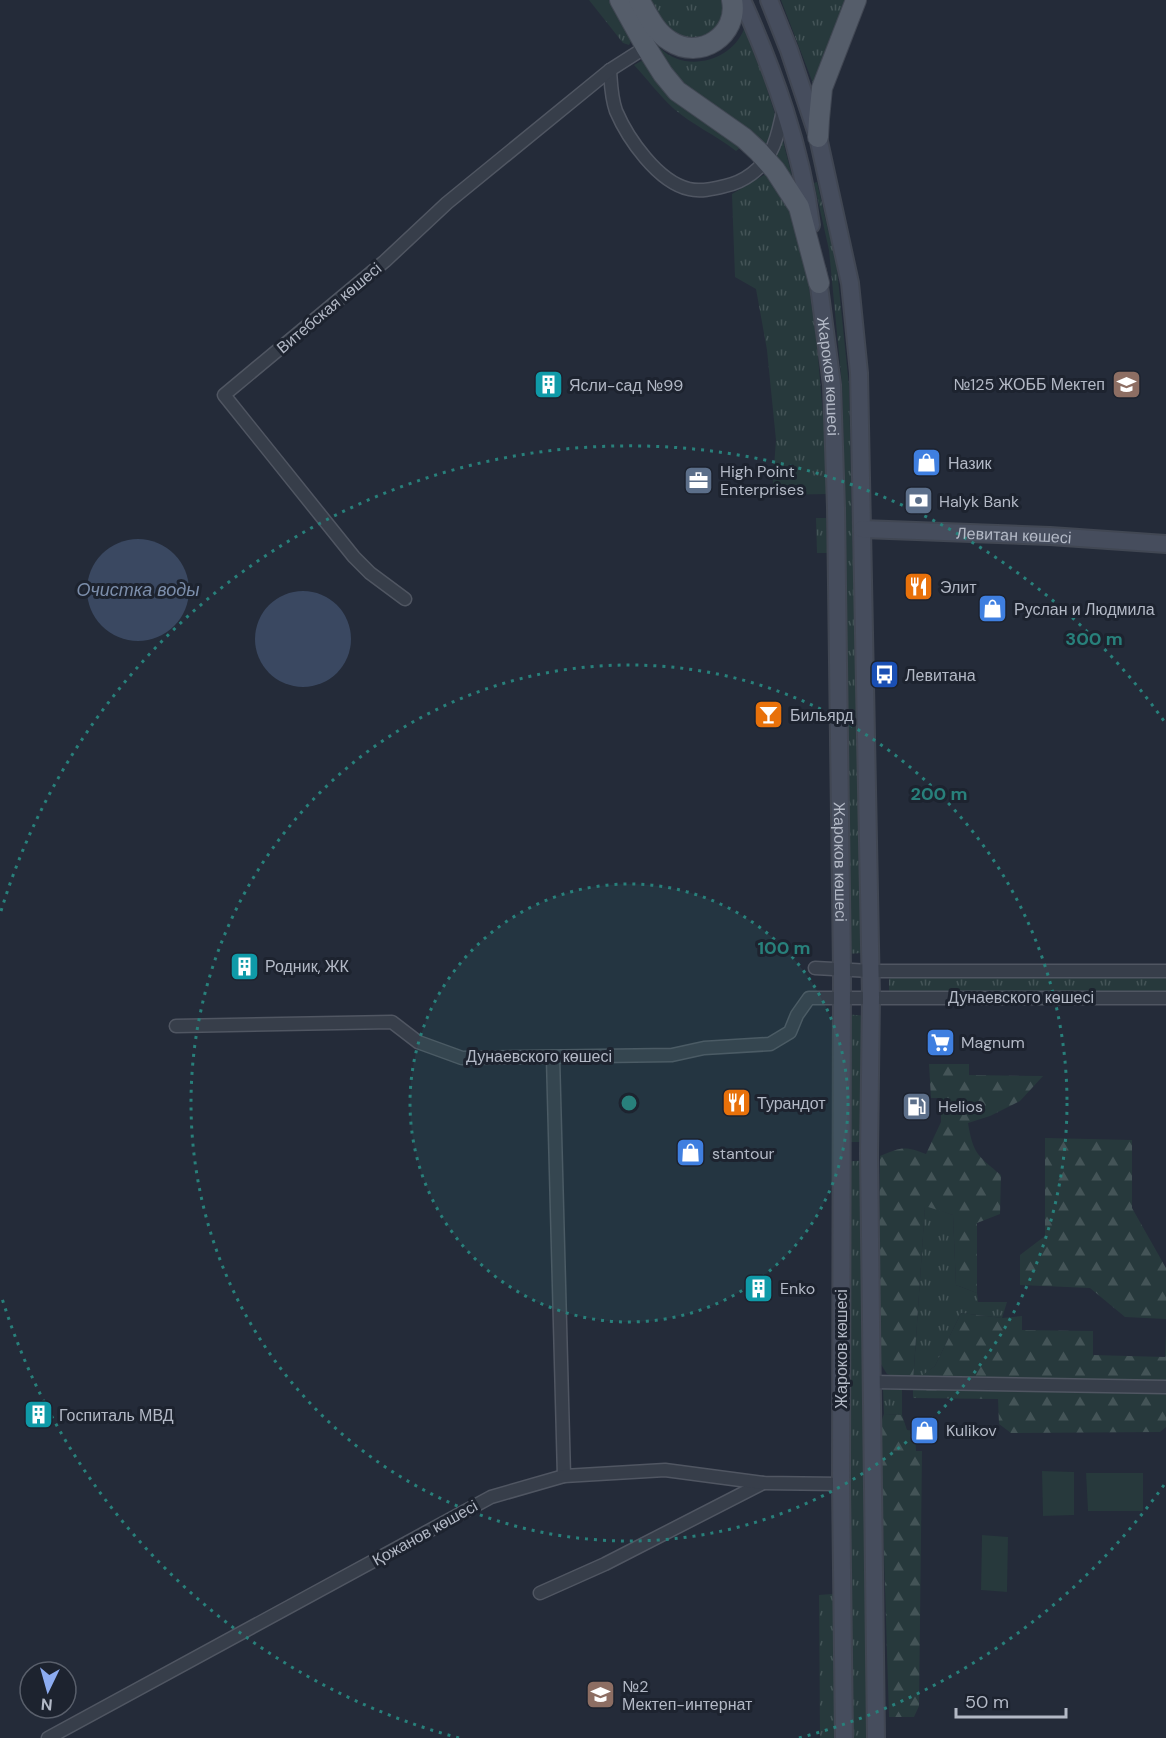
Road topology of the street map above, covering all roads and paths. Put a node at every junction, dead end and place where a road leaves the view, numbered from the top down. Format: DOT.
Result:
graph roads {
  1 [pos="620,0"];
  2 [pos="639,0"];
  3 [pos="732,0"];
  4 [pos="742,0"];
  5 [pos="769,0"];
  6 [pos="856,0"];
  7 [pos="646,47"];
  8 [pos="610,70"];
  9 [pos="784,106"];
  10 [pos="818,137"];
  11 [pos="766,159"];
  12 [pos="819,283"];
  13 [pos="862,529"];
  14 [pos="1166,544"];
  15 [pos="405,599"];
  16 [pos="815,968"];
  17 [pos="842,970"];
  18 [pos="871,971"];
  19 [pos="1166,971"];
  20 [pos="841,998"];
  21 [pos="872,998"];
  22 [pos="1166,998"];
  23 [pos="176,1026"];
  24 [pos="553,1057"];
  25 [pos="841,1154"];
  26 [pos="869,1154"];
  27 [pos="872,1382"];
  28 [pos="1166,1387"];
  29 [pos="564,1476"];
  30 [pos="763,1483"];
  31 [pos="841,1484"];
  32 [pos="540,1593"];
  33 [pos="48,1738"];
  34 [pos="844,1738"];
  35 [pos="876,1738"];
  1 -- 7 [label="main road"];
  2 -- 3 [label="main road"];
  4 -- 9 [label="main road, Жароков көшесі"];
  5 -- 10 [label="main road, Жароков көшесі"];
  6 -- 10 [label="main road"];
  7 -- 8 [label="street, Витебская көшесі"];
  7 -- 11 [label="main road"];
  8 -- 11 [label="street"];
  8 -- 15 [label="street, Витебская көшесі"];
  9 -- 11 [label="street"];
  9 -- 12 [label="main road, Жароков көшесі"];
  10 -- 13 [label="main road, Жароков көшесі"];
  11 -- 12 [label="main road"];
  12 -- 17 [label="main road, Жароков көшесі"];
  13 -- 14 [label="main road, Левитан көшесі"];
  13 -- 18 [label="main road, Жароков көшесі"];
  16 -- 17 [label="street, Дунаевского көшесі"];
  17 -- 18 [label="street, Дунаевского көшесі"];
  17 -- 20 [label="main road, Жароков көшесі"];
  18 -- 19 [label="street, Дунаевского көшесі"];
  18 -- 21 [label="main road, Жароков көшесі"];
  20 -- 21 [label="street, Дунаевского көшесі"];
  20 -- 24 [label="street, Дунаевского көшесі"];
  20 -- 25 [label="main road, Жароков көшесі"];
  21 -- 22 [label="street, Дунаевского көшесі"];
  21 -- 26 [label="main road, Жароков көшесі"];
  23 -- 24 [label="street, Дунаевского көшесі"];
  24 -- 29 [label="street"];
  25 -- 26 [label="main road"];
  25 -- 31 [label="main road, Жароков көшесі"];
  26 -- 27 [label="main road, Жароков көшесі"];
  27 -- 28 [label="street"];
  27 -- 35 [label="main road, Жароков көшесі"];
  29 -- 30 [label="street, Қожанов көшесі"];
  29 -- 33 [label="street, Қожанов көшесі"];
  30 -- 31 [label="street, Қожанов көшесі"];
  30 -- 32 [label="street"];
  31 -- 34 [label="main road, Жароков көшесі"];
}
